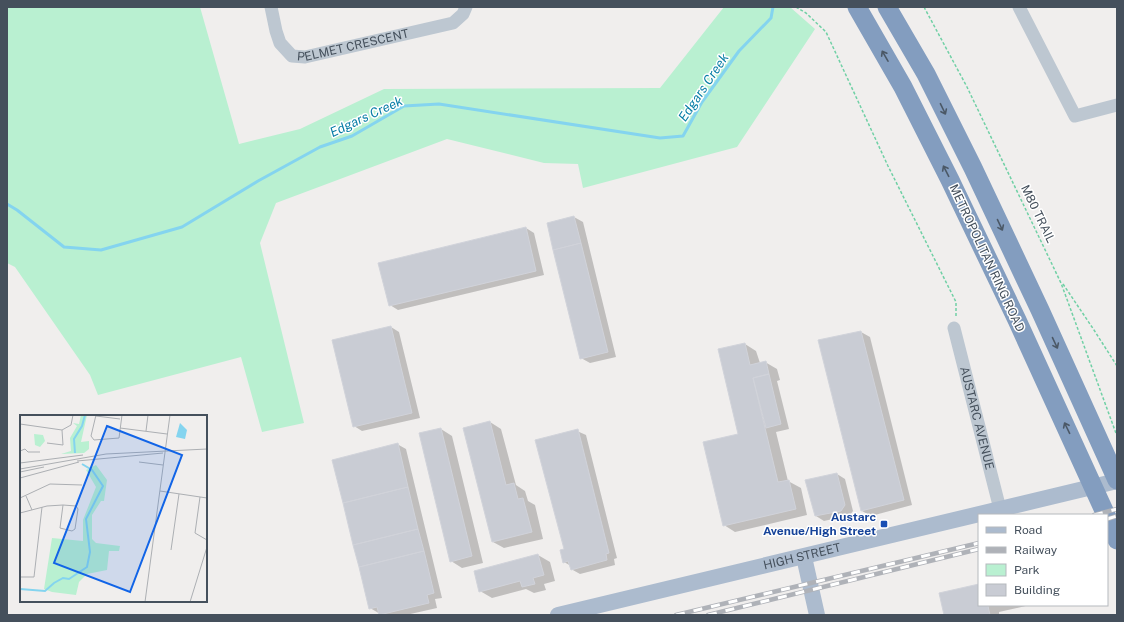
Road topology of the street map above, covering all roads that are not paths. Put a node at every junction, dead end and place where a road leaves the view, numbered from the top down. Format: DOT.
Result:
graph roads {
  1 [pos="271,7"];
  2 [pos="857,7"];
  3 [pos="887,7"];
  4 [pos="897,7"];
  5 [pos="1019,7"];
  6 [pos="465,11"];
  7 [pos="926,74"];
  8 [pos="1117,105"];
  9 [pos="954,328"];
  10 [pos="1117,481"];
  11 [pos="1000,509"];
  12 [pos="978,514"];
  13 [pos="980,514"];
  14 [pos="1106,514"];
  15 [pos="804,557"];
  16 [pos="558,615"];
  17 [pos="817,615"];
  1 -- 6 [label="street, PELMET CRESCENT"];
  14 -- 2 [label="highway, METROPOLITAN RING ROAD, one-way"];
  3 -- 7 [label="highway, METROPOLITAN RING ROAD"];
  4 -- 7 [label="highway"];
  5 -- 8 [label="street"];
  7 -- 10 [label="highway, METROPOLITAN RING ROAD, one-way"];
  9 -- 11 [label="street, AUSTARC AVENUE"];
  10 -- 11 [label="main road, HIGH STREET"];
  11 -- 13 [label="main road, HIGH STREET"];
  12 -- 15 [label="main road, HIGH STREET"];
  15 -- 16 [label="main road, HIGH STREET"];
  15 -- 17 [label="main road"];
}
